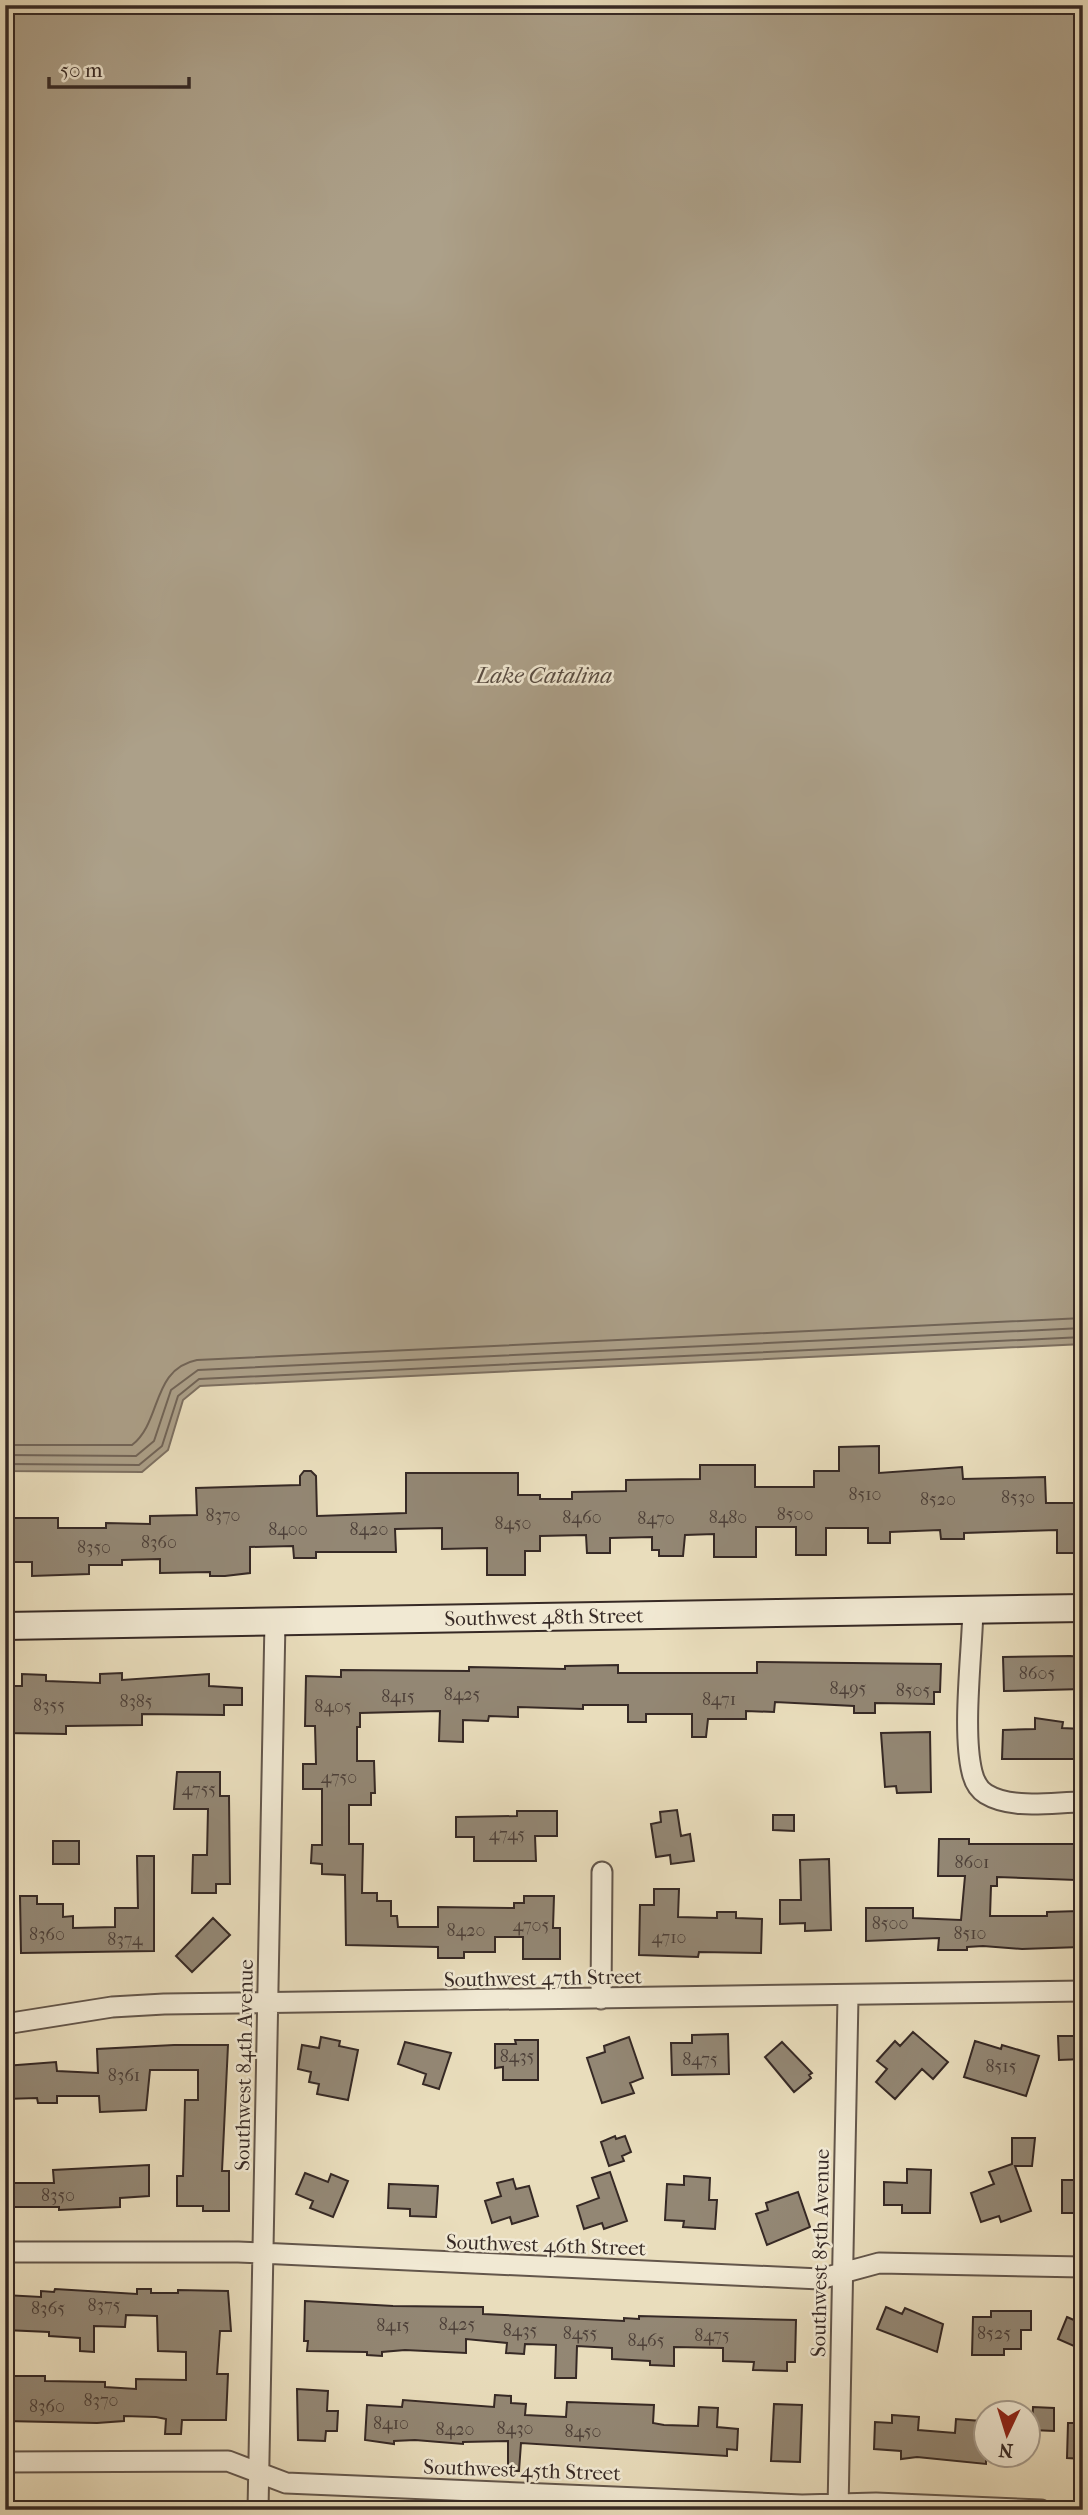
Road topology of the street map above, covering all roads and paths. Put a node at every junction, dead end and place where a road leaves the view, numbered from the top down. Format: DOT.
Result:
graph roads {
  1 [pos="1083,1608"];
  2 [pos="973,1609"];
  3 [pos="275,1621"];
  4 [pos="5,1626"];
  5 [pos="1083,1802"];
  6 [pos="602,1872"];
  7 [pos="1083,1991"];
  8 [pos="848,1997"];
  9 [pos="601,1999"];
  10 [pos="268,2004"];
  11 [pos="5,2025"];
  12 [pos="5,2252"];
  13 [pos="263,2254"];
  14 [pos="1083,2267"];
  15 [pos="843,2273"];
  16 [pos="5,2462"];
  17 [pos="259,2472"];
  18 [pos="838,2507"];
  19 [pos="258,2510"];
  20 [pos="1041,2510"];
  1 -- 2 [label="street, Southwest 48th Street"];
  2 -- 3 [label="street, Southwest 48th Street"];
  2 -- 5 [label="street"];
  3 -- 4 [label="street, Southwest 48th Street"];
  3 -- 10 [label="street, Southwest 84th Avenue"];
  6 -- 9 [label="street"];
  7 -- 8 [label="street, Southwest 47th Street"];
  8 -- 9 [label="street, Southwest 47th Street"];
  8 -- 15 [label="street, Southwest 85th Avenue"];
  9 -- 10 [label="street, Southwest 47th Street"];
  10 -- 11 [label="street, Southwest 47th Street"];
  10 -- 13 [label="street, Southwest 84th Avenue"];
  12 -- 13 [label="street, Southwest 46th Street"];
  13 -- 15 [label="street, Southwest 46th Street"];
  13 -- 17 [label="street, Southwest 84th Avenue"];
  14 -- 15 [label="street, Southwest 46th Street"];
  15 -- 18 [label="street, Southwest 85th Avenue"];
  16 -- 17 [label="street, Southwest 45th Street"];
  17 -- 18 [label="street, Southwest 45th Street"];
  17 -- 19 [label="street, Southwest 84th Avenue"];
  18 -- 20 [label="street, Southwest 45th Street"];
}
